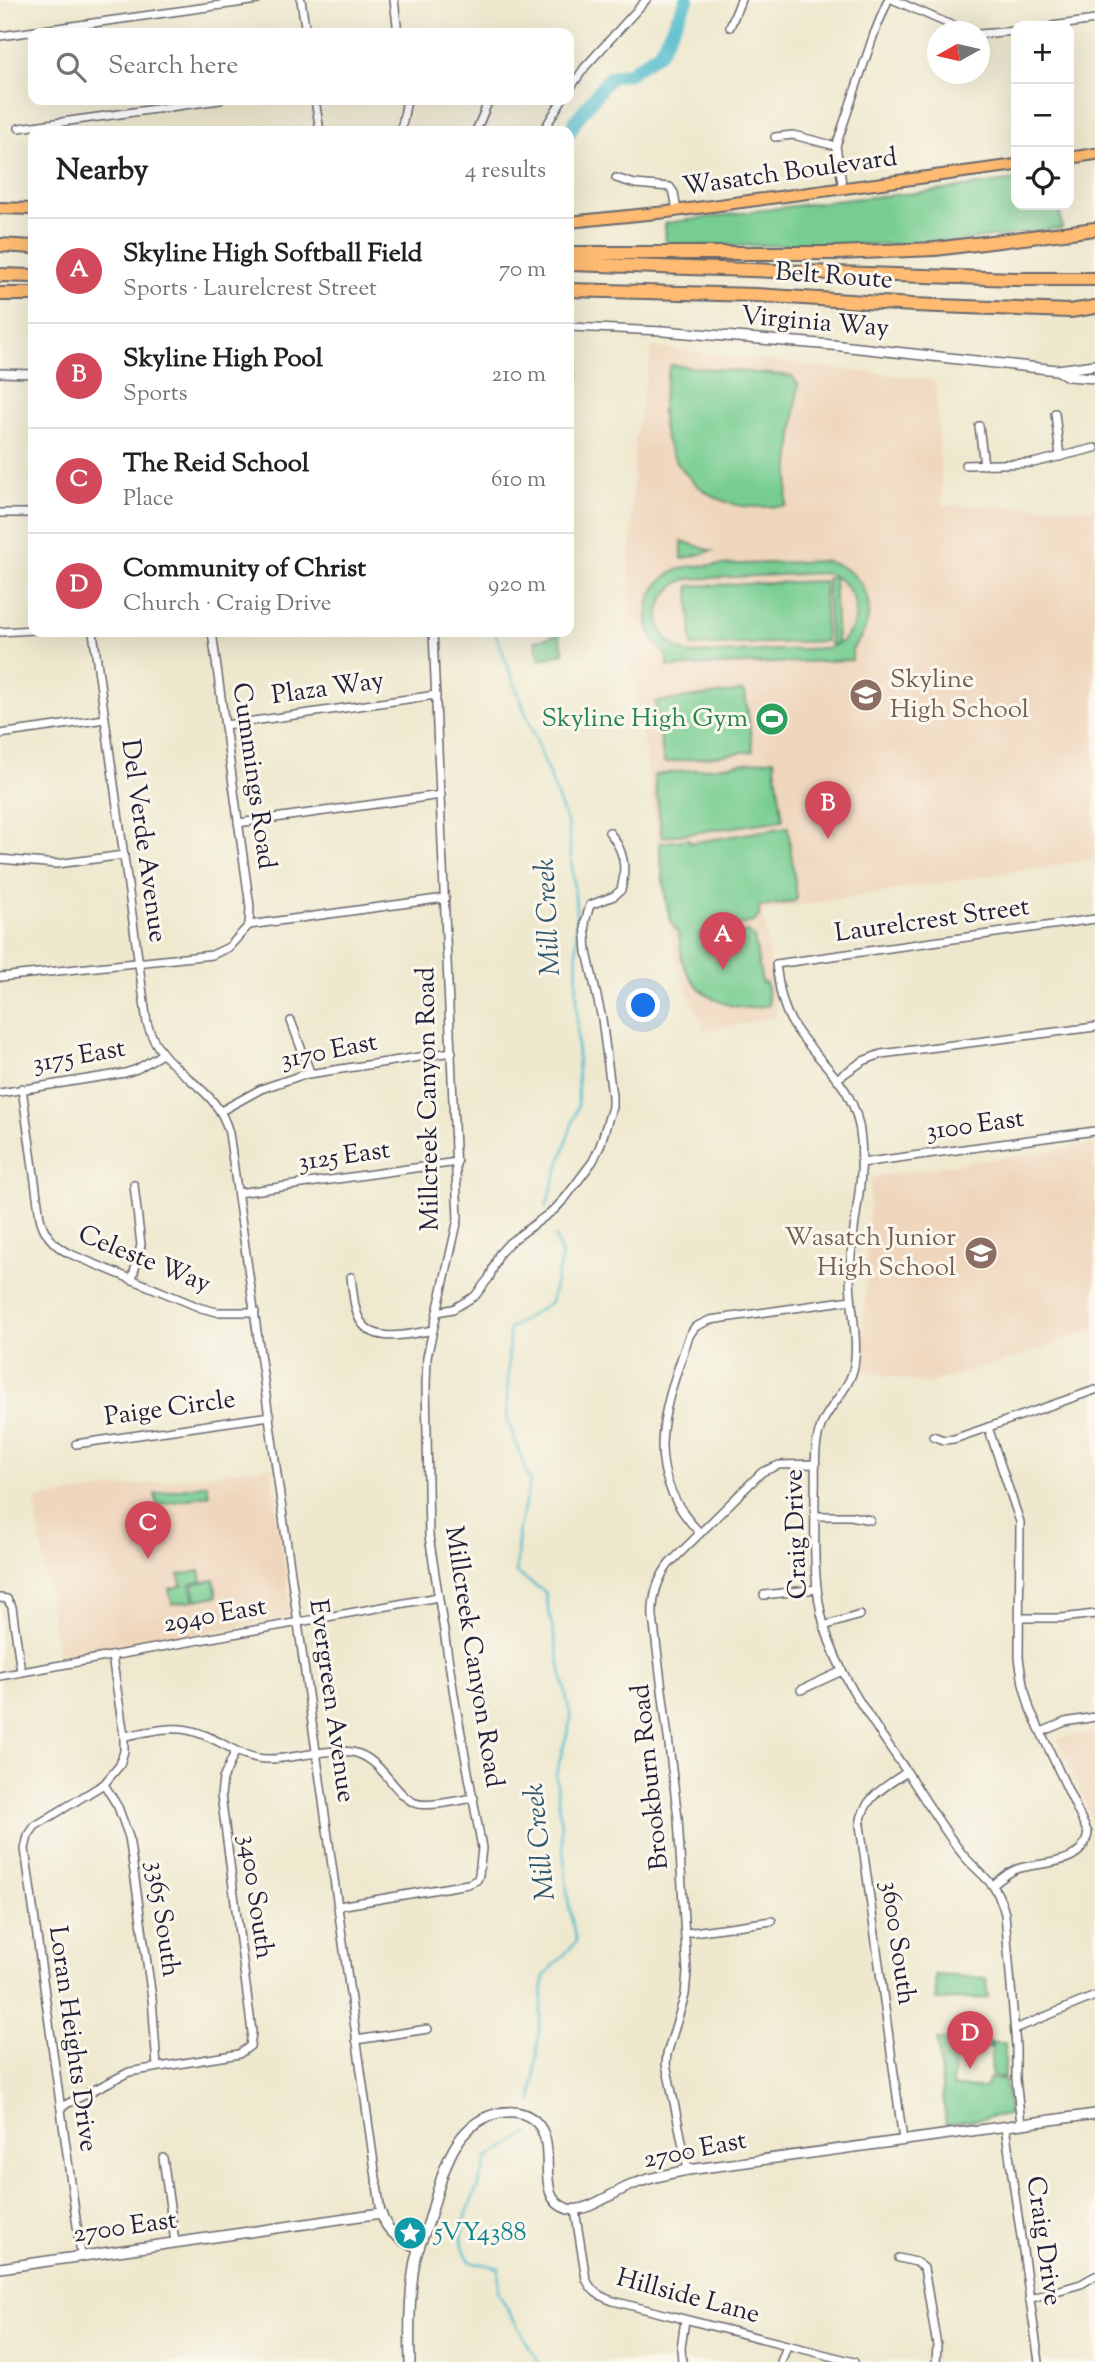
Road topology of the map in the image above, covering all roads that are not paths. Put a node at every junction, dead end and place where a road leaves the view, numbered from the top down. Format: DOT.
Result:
graph roads {
  1 [pos="258,0"];
  2 [pos="301,0"];
  3 [pos="394,0"];
  4 [pos="646,0"];
  5 [pos="741,0"];
  6 [pos="888,0"];
  7 [pos="894,0"];
  8 [pos="1095,20"];
  9 [pos="942,21"];
  10 [pos="1074,23"];
  11 [pos="730,27"];
  12 [pos="57,28"];
  13 [pos="305,28"];
  14 [pos="397,28"];
  15 [pos="1011,31"];
  16 [pos="28,32"];
  17 [pos="990,33"];
  18 [pos="0,36"];
  19 [pos="574,82"];
  20 [pos="184,105"];
  21 [pos="317,105"];
  22 [pos="406,105"];
  23 [pos="487,105"];
  24 [pos="559,105"];
  25 [pos="33,126"];
  26 [pos="319,126"];
  27 [pos="402,126"];
  28 [pos="478,126"];
  29 [pos="546,126"];
  30 [pos="28,127"];
  31 [pos="19,128"];
  32 [pos="775,137"];
  33 [pos="836,146"];
  34 [pos="1095,155"];
  35 [pos="1074,157"];
  36 [pos="1011,166"];
  37 [pos="615,178"];
  38 [pos="843,189"];
  39 [pos="0,208"];
  40 [pos="28,209"];
  41 [pos="677,211"];
  42 [pos="574,221"];
  43 [pos="1095,229"];
  44 [pos="0,245"];
  45 [pos="28,247"];
  46 [pos="574,253"];
  47 [pos="574,264"];
  48 [pos="0,275"];
  49 [pos="28,276"];
  50 [pos="1095,279"];
  51 [pos="574,290"];
  52 [pos="0,294"];
  53 [pos="28,294"];
  54 [pos="1095,307"];
  55 [pos="1070,312"];
  56 [pos="1095,317"];
  57 [pos="574,327"];
  58 [pos="663,331"];
  59 [pos="1095,365"];
  60 [pos="1057,370"];
  61 [pos="0,373"];
  62 [pos="28,374"];
  63 [pos="1095,378"];
  64 [pos="1055,413"];
  65 [pos="979,426"];
  66 [pos="1095,448"];
  67 [pos="1060,457"];
  68 [pos="965,465"];
  69 [pos="984,465"];
  70 [pos="0,513"];
  71 [pos="28,513"];
  72 [pos="28,629"];
  73 [pos="0,632"];
  74 [pos="94,637"];
  75 [pos="213,637"];
  76 [pos="433,637"];
  77 [pos="436,695"];
  78 [pos="105,719"];
  79 [pos="225,725"];
  80 [pos="0,734"];
  81 [pos="441,795"];
  82 [pos="238,823"];
  83 [pos="609,832"];
  84 [pos="124,855"];
  85 [pos="0,859"];
  86 [pos="444,898"];
  87 [pos="1095,919"];
  88 [pos="249,925"];
  89 [pos="139,964"];
  90 [pos="776,964"];
  91 [pos="0,977"];
  92 [pos="291,1021"];
  93 [pos="1095,1027"];
  94 [pos="452,1052"];
  95 [pos="162,1054"];
  96 [pos="310,1073"];
  97 [pos="838,1077"];
  98 [pos="22,1088"];
  99 [pos="0,1093"];
  100 [pos="221,1111"];
  101 [pos="1095,1131"];
  102 [pos="457,1162"];
  103 [pos="861,1163"];
  104 [pos="134,1185"];
  105 [pos="238,1193"];
  106 [pos="351,1277"];
  107 [pos="132,1280"];
  108 [pos="851,1300"];
  109 [pos="255,1312"];
  110 [pos="437,1312"];
  111 [pos="433,1330"];
  112 [pos="1095,1390"];
  113 [pos="270,1416"];
  114 [pos="988,1427"];
  115 [pos="933,1436"];
  116 [pos="76,1444"];
  117 [pos="816,1464"];
  118 [pos="815,1516"];
  119 [pos="870,1520"];
  120 [pos="700,1533"];
  121 [pos="817,1589"];
  122 [pos="764,1595"];
  123 [pos="438,1597"];
  124 [pos="3,1599"];
  125 [pos="1095,1614"];
  126 [pos="860,1615"];
  127 [pos="1020,1618"];
  128 [pos="299,1622"];
  129 [pos="824,1626"];
  130 [pos="112,1656"];
  131 [pos="842,1671"];
  132 [pos="21,1672"];
  133 [pos="0,1676"];
  134 [pos="801,1690"];
  135 [pos="1095,1717"];
  136 [pos="1041,1732"];
  137 [pos="124,1736"];
  138 [pos="235,1752"];
  139 [pos="317,1754"];
  140 [pos="907,1772"];
  141 [pos="104,1784"];
  142 [pos="474,1798"];
  143 [pos="993,1885"];
  144 [pos="339,1906"];
  145 [pos="772,1921"];
  146 [pos="686,1933"];
  147 [pos="1095,1996"];
  148 [pos="428,2029"];
  149 [pos="1015,2029"];
  150 [pos="356,2040"];
  151 [pos="157,2067"];
  152 [pos="61,2107"];
  153 [pos="1095,2114"];
  154 [pos="1021,2124"];
  155 [pos="1005,2126"];
  156 [pos="903,2140"];
  157 [pos="163,2158"];
  158 [pos="688,2170"];
  159 [pos="575,2210"];
  160 [pos="381,2213"];
  161 [pos="175,2242"];
  162 [pos="419,2248"];
  163 [pos="81,2255"];
  164 [pos="899,2258"];
  165 [pos="0,2268"];
  166 [pos="1095,2276"];
  167 [pos="1030,2299"];
  168 [pos="685,2320"];
  169 [pos="787,2346"];
  170 [pos="410,2362"];
  171 [pos="682,2362"];
  172 [pos="781,2362"];
  173 [pos="854,2362"];
  174 [pos="936,2362"];
  175 [pos="1039,2362"];
  1 -- 12 [label="street"];
  2 -- 13 [label="street"];
  3 -- 14 [label="street"];
  4 -- 19 [label="street"];
  5 -- 11 [label="street"];
  6 -- 33 [label="street"];
  7 -- 9 [label="street"];
  8 -- 10 [label="street"];
  15 -- 17 [label="street"];
  16 -- 18 [label="street"];
  20 -- 25 [label="street"];
  21 -- 26 [label="street"];
  22 -- 27 [label="street"];
  23 -- 28 [label="street"];
  24 -- 29 [label="street"];
  30 -- 31 [label="street"];
  32 -- 33 [label="street"];
  33 -- 38 [label="street"];
  34 -- 35 [label="main road"];
  36 -- 38 [label="main road, Wasatch Boulevard"];
  37 -- 41 [label="street"];
  38 -- 41 [label="main road, Wasatch Boulevard"];
  39 -- 40 [label="main road"];
  41 -- 42 [label="main road, Wasatch Boulevard"];
  43 -- 46 [label="highway"];
  44 -- 45 [label="highway"];
  47 -- 50 [label="highway, Belt Route"];
  48 -- 49 [label="highway"];
  51 -- 55 [label="highway, Belt Route"];
  52 -- 53 [label="highway"];
  54 -- 55 [label="highway, Belt Route"];
  55 -- 56 [label="highway"];
  57 -- 58 [label="street, Virginia Way"];
  58 -- 60 [label="street, Virginia Way"];
  59 -- 60 [label="street, Virginia Way"];
  60 -- 63 [label="street, Virginia Way"];
  61 -- 62 [label="street"];
  64 -- 67 [label="street"];
  65 -- 69 [label="street"];
  66 -- 67 [label="street"];
  67 -- 69 [label="street"];
  68 -- 69 [label="street"];
  70 -- 71 [label="street"];
  72 -- 73 [label="street"];
  74 -- 78 [label="street, Del Verde Avenue"];
  75 -- 79 [label="street, Cummings Road"];
  76 -- 77 [label="street, Millcreek Canyon Road"];
  77 -- 79 [label="street, Plaza Way"];
  77 -- 81 [label="street, Millcreek Canyon Road"];
  78 -- 80 [label="street"];
  78 -- 84 [label="street, Del Verde Avenue"];
  79 -- 82 [label="street, Cummings Road"];
  81 -- 82 [label="street"];
  81 -- 86 [label="street, Millcreek Canyon Road"];
  82 -- 88 [label="street, Cummings Road"];
  83 -- 110 [label="street"];
  84 -- 85 [label="street"];
  84 -- 89 [label="street, Del Verde Avenue"];
  86 -- 88 [label="street"];
  86 -- 94 [label="street, Millcreek Canyon Road"];
  87 -- 90 [label="street, Laurelcrest Street"];
  88 -- 89 [label="street"];
  89 -- 91 [label="street"];
  89 -- 95 [label="street, Del Verde Avenue"];
  90 -- 97 [label="street, Craig Drive"];
  92 -- 96 [label="street"];
  93 -- 97 [label="street"];
  94 -- 96 [label="street, 3170 East"];
  94 -- 102 [label="street, Millcreek Canyon Road"];
  95 -- 98 [label="street, 3175 East"];
  95 -- 100 [label="street, Evergreen Avenue"];
  96 -- 100 [label="street, 3170 East"];
  97 -- 103 [label="street, Craig Drive"];
  98 -- 99 [label="street, 3175 East"];
  98 -- 107 [label="street, Celeste Way"];
  100 -- 105 [label="street, Evergreen Avenue"];
  101 -- 103 [label="street, 3100 East"];
  102 -- 105 [label="street, 3125 East"];
  102 -- 110 [label="street, Millcreek Canyon Road"];
  103 -- 108 [label="street, Craig Drive"];
  104 -- 107 [label="street"];
  105 -- 109 [label="street, Evergreen Avenue"];
  106 -- 111 [label="street"];
  107 -- 109 [label="street, Celeste Way"];
  108 -- 117 [label="street, Craig Drive"];
  108 -- 120 [label="street"];
  109 -- 113 [label="street, Evergreen Avenue"];
  110 -- 111 [label="street, Millcreek Canyon Road"];
  111 -- 123 [label="street, Millcreek Canyon Road"];
  112 -- 114 [label="street"];
  113 -- 116 [label="street, Paige Circle"];
  113 -- 128 [label="street, Evergreen Avenue"];
  114 -- 115 [label="street"];
  114 -- 127 [label="street"];
  117 -- 118 [label="street, Craig Drive"];
  117 -- 120 [label="street, Brookburn Road"];
  118 -- 119 [label="street"];
  118 -- 121 [label="street, Craig Drive"];
  120 -- 146 [label="street, Brookburn Road"];
  121 -- 122 [label="street"];
  121 -- 129 [label="street, Craig Drive"];
  123 -- 128 [label="street, 2940 East"];
  123 -- 142 [label="street, Millcreek Canyon Road"];
  124 -- 132 [label="street"];
  125 -- 127 [label="street"];
  126 -- 129 [label="street"];
  127 -- 136 [label="street"];
  128 -- 130 [label="street, 2940 East"];
  128 -- 139 [label="street, Evergreen Avenue"];
  129 -- 131 [label="street, Craig Drive"];
  130 -- 132 [label="street, 2940 East"];
  130 -- 137 [label="street"];
  131 -- 134 [label="street"];
  131 -- 140 [label="street, Craig Drive"];
  132 -- 133 [label="street, 2940 East"];
  135 -- 136 [label="street"];
  136 -- 143 [label="street"];
  137 -- 138 [label="street"];
  137 -- 141 [label="street"];
  138 -- 139 [label="street"];
  138 -- 151 [label="street, 3400 South"];
  139 -- 142 [label="street"];
  139 -- 144 [label="street, Evergreen Avenue"];
  140 -- 143 [label="street, Craig Drive"];
  140 -- 156 [label="street, 3600 South"];
  141 -- 151 [label="street, 3365 South"];
  141 -- 152 [label="street, Loran Heights Drive"];
  142 -- 144 [label="street, Millcreek Canyon Road"];
  143 -- 149 [label="street, Craig Drive"];
  144 -- 150 [label="street, Evergreen Avenue"];
  145 -- 146 [label="street"];
  146 -- 158 [label="street, Brookburn Road"];
  147 -- 149 [label="street"];
  148 -- 150 [label="street"];
  149 -- 154 [label="street, Craig Drive"];
  150 -- 160 [label="street, Evergreen Avenue"];
  151 -- 152 [label="street"];
  152 -- 163 [label="street, Loran Heights Drive"];
  153 -- 154 [label="street, 2700 East"];
  154 -- 155 [label="street, 2700 East"];
  155 -- 156 [label="street, 2700 East"];
  155 -- 167 [label="street, Craig Drive"];
  156 -- 158 [label="street, 2700 East"];
  157 -- 161 [label="street"];
  158 -- 159 [label="street, 2700 East"];
  159 -- 162 [label="street"];
  159 -- 168 [label="street, Hillside Lane"];
  160 -- 161 [label="street, 2700 East"];
  160 -- 162 [label="street"];
  161 -- 163 [label="street, 2700 East"];
  162 -- 170 [label="street"];
  163 -- 165 [label="street, 2700 East"];
  164 -- 174 [label="street"];
  166 -- 167 [label="street"];
  167 -- 175 [label="street, Craig Drive"];
  168 -- 169 [label="street, Hillside Lane"];
  168 -- 171 [label="street"];
  169 -- 172 [label="street"];
  169 -- 173 [label="street, Hillside Lane"];
}
